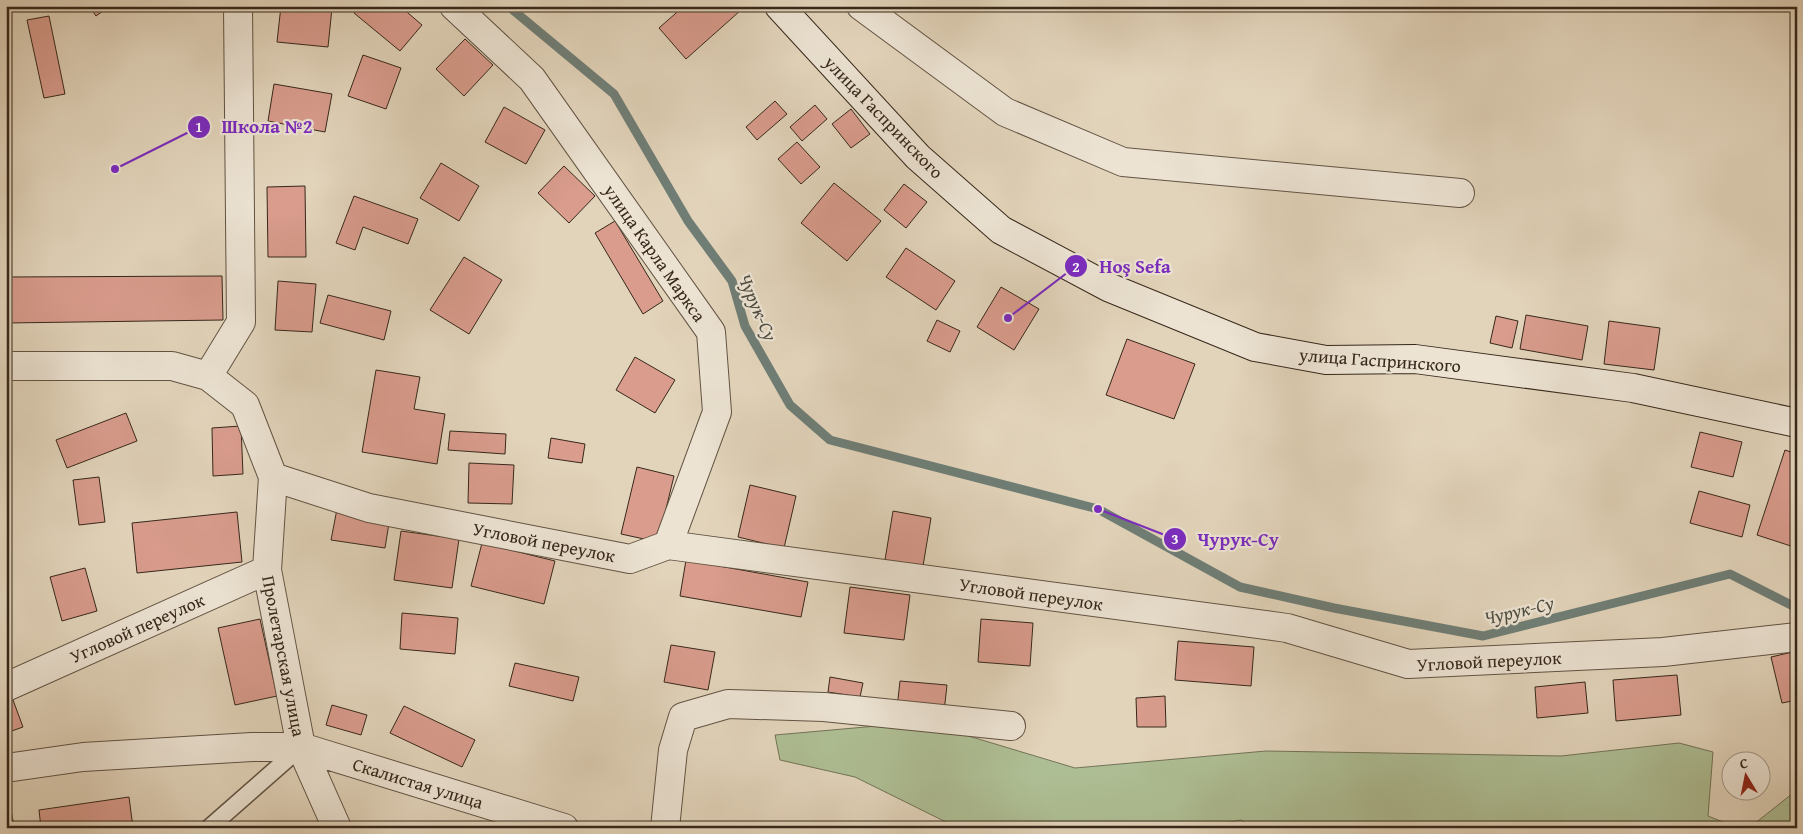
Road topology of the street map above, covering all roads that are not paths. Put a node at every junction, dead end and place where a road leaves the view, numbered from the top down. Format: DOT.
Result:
graph roads {
  1 [pos="238,6"];
  2 [pos="454,6"];
  3 [pos="779,6"];
  4 [pos="861,6"];
  5 [pos="1460,193"];
  6 [pos="6,366"];
  7 [pos="208,376"];
  8 [pos="1797,423"];
  9 [pos="273,476"];
  10 [pos="668,545"];
  11 [pos="267,570"];
  12 [pos="1797,637"];
  13 [pos="6,687"];
  14 [pos="1011,726"];
  15 [pos="301,747"];
  16 [pos="6,768"];
  17 [pos="209,828"];
  18 [pos="337,828"];
  19 [pos="564,828"];
  20 [pos="665,828"];
  1 -- 7 [label="street"];
  2 -- 10 [label="street, улица Карла Маркса"];
  3 -- 8 [label="street, улица Гаспринского"];
  4 -- 5 [label="street"];
  6 -- 7 [label="street"];
  7 -- 9 [label="street"];
  9 -- 10 [label="street, Угловой переулок"];
  9 -- 11 [label="street, Пролетарская улица"];
  10 -- 12 [label="street, Угловой переулок"];
  11 -- 13 [label="street, Угловой переулок"];
  11 -- 15 [label="street, Пролетарская улица"];
  14 -- 20 [label="street"];
  15 -- 16 [label="street, Скалистая улица"];
  15 -- 17 [label="lane"];
  15 -- 18 [label="street, Пролетарская улица"];
  15 -- 19 [label="street, Скалистая улица"];
}
